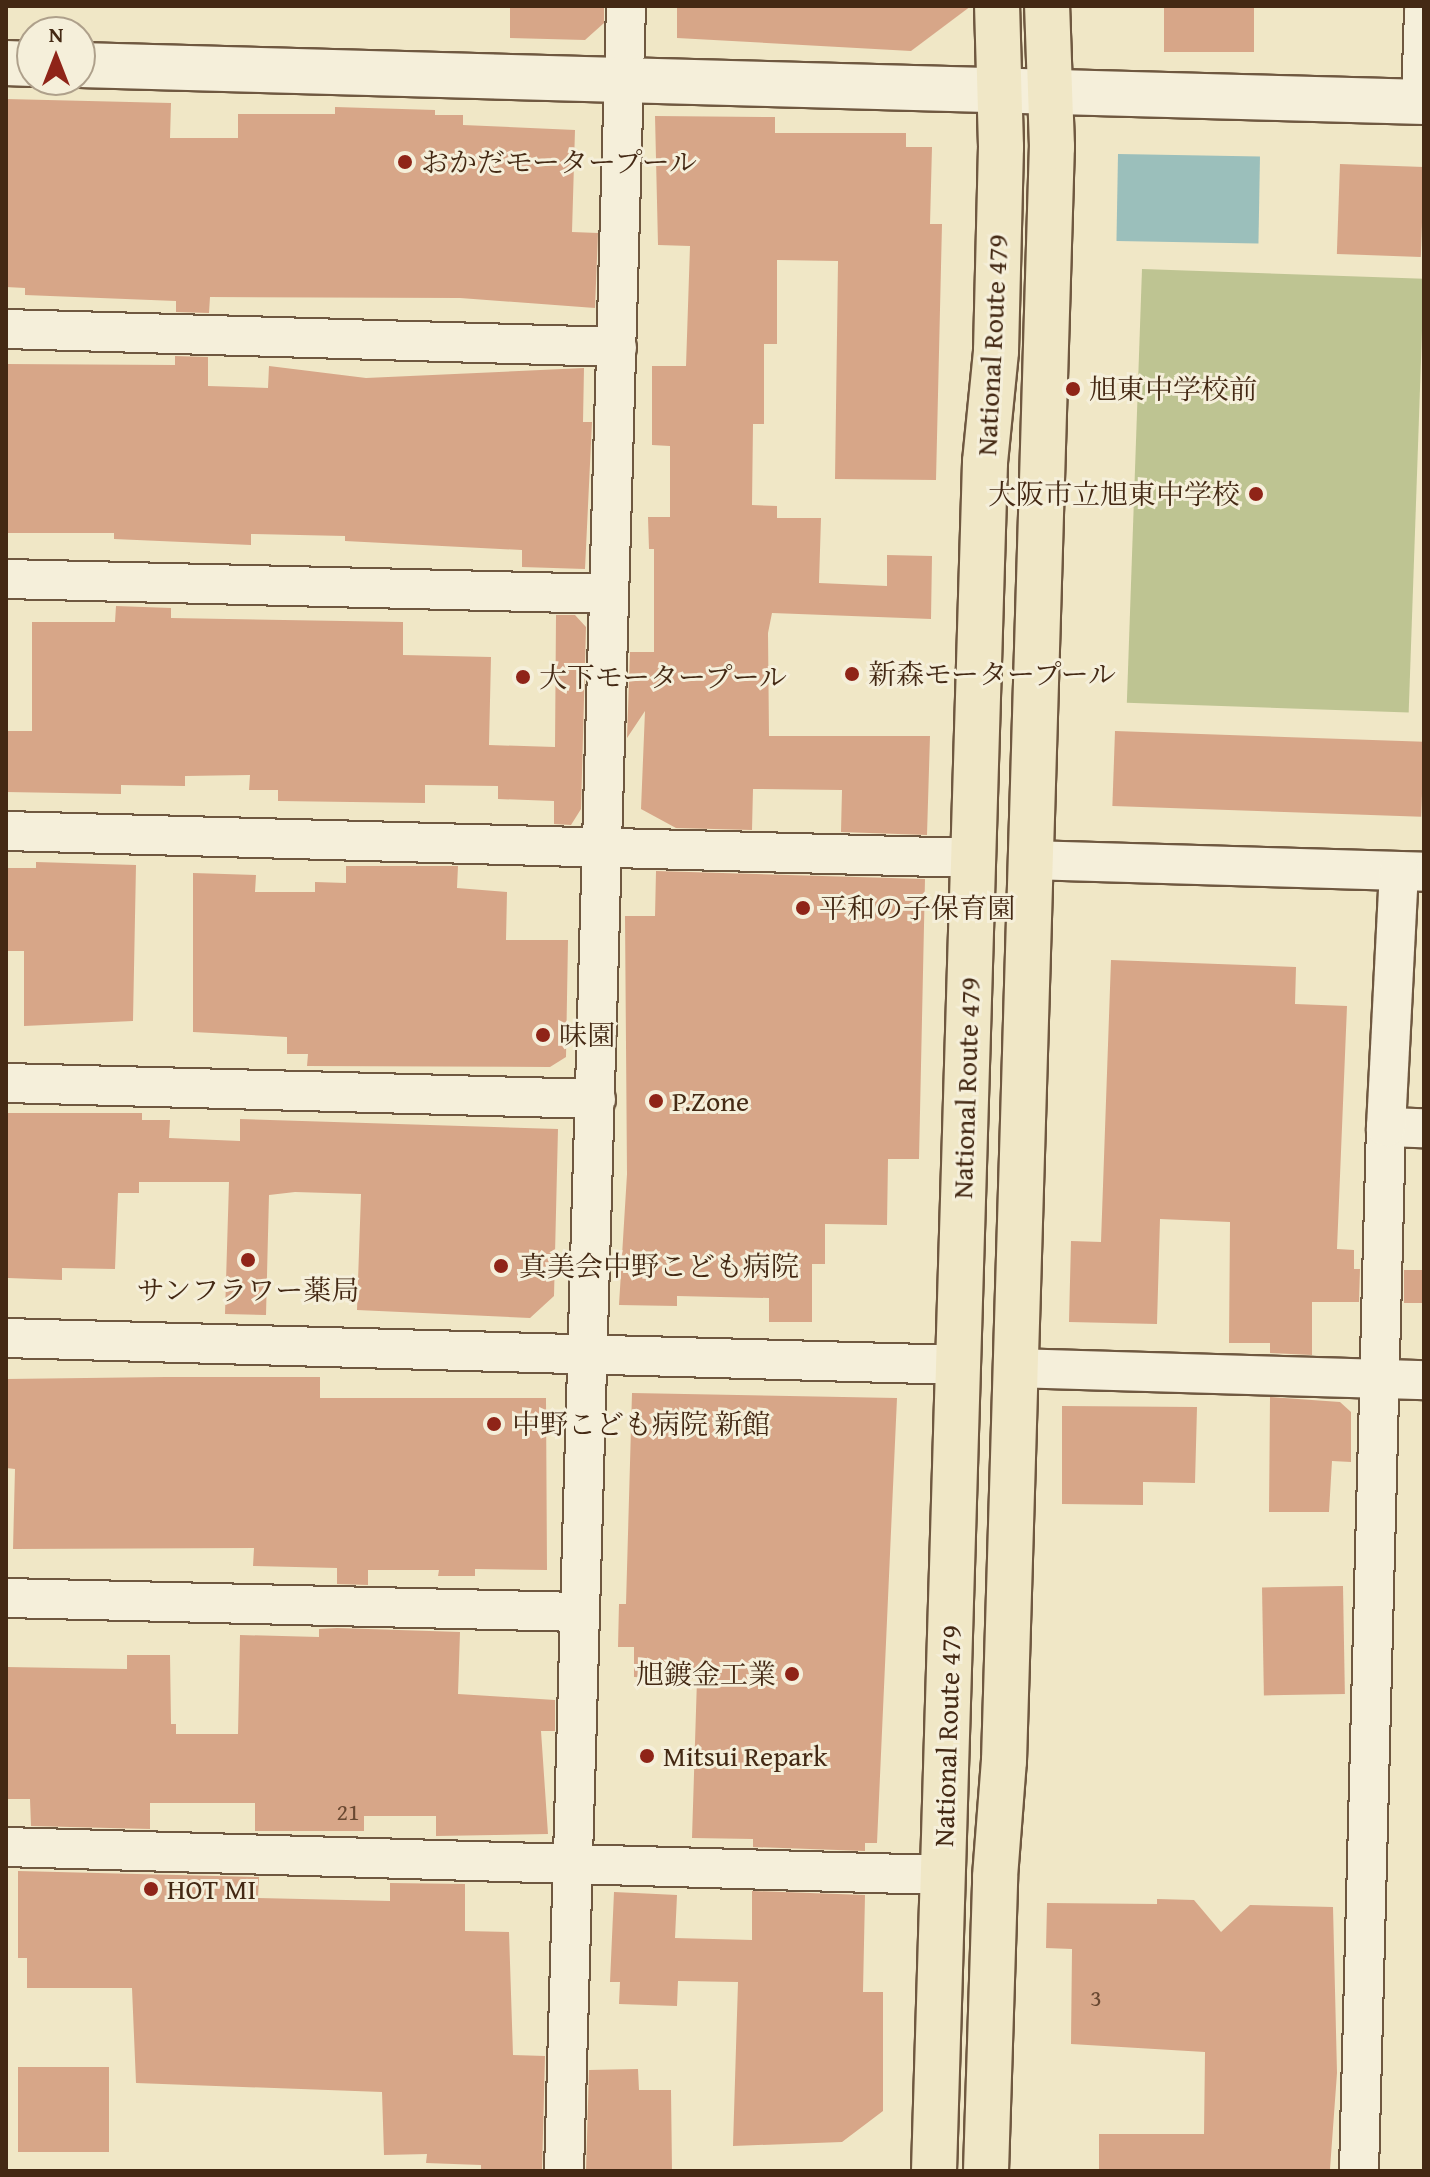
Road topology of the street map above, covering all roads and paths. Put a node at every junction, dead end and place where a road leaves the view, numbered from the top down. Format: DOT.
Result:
graph roads {
  1 [pos="626,6"];
  2 [pos="997,6"];
  3 [pos="1047,6"];
  4 [pos="1424,11"];
  5 [pos="96,65"];
  6 [pos="624,80"];
  7 [pos="998,88"];
  8 [pos="1049,90"];
  9 [pos="1422,102"];
  10 [pos="6,329"];
  11 [pos="617,347"];
  12 [pos="6,579"];
  13 [pos="609,594"];
  14 [pos="6,831"];
  15 [pos="604,848"];
  16 [pos="973,858"];
  17 [pos="1031,860"];
  18 [pos="1411,872"];
  19 [pos="6,1083"];
  20 [pos="596,1099"];
  21 [pos="1386,1127"];
  22 [pos="1424,1128"];
  23 [pos="6,1338"];
  24 [pos="590,1355"];
  25 [pos="958,1365"];
  26 [pos="1015,1368"];
  27 [pos="1381,1379"];
  28 [pos="1424,1380"];
  29 [pos="6,1598"];
  30 [pos="580,1612"];
  31 [pos="6,1847"];
  32 [pos="573,1864"];
  33 [pos="941,1875"];
  34 [pos="564,2171"];
  35 [pos="934,2171"];
  36 [pos="986,2171"];
  37 [pos="1359,2171"];
  1 -- 6 [label="street"];
  2 -- 7 [label="highway, National Route 479"];
  3 -- 8 [label="highway, National Route 479"];
  4 -- 9 [label="street"];
  5 -- 6 [label="street"];
  6 -- 7 [label="street"];
  6 -- 11 [label="street"];
  7 -- 8 [label="street"];
  7 -- 16 [label="highway, National Route 479"];
  8 -- 9 [label="street"];
  8 -- 17 [label="highway, National Route 479"];
  10 -- 11 [label="street"];
  11 -- 13 [label="street"];
  12 -- 13 [label="street"];
  13 -- 15 [label="street"];
  14 -- 15 [label="street"];
  15 -- 16 [label="street"];
  15 -- 20 [label="street"];
  16 -- 25 [label="highway, National Route 479"];
  17 -- 18 [label="street"];
  17 -- 26 [label="highway, National Route 479"];
  18 -- 21 [label="street"];
  19 -- 20 [label="street"];
  20 -- 24 [label="street"];
  21 -- 22 [label="street"];
  21 -- 27 [label="street"];
  23 -- 24 [label="street"];
  24 -- 25 [label="street"];
  24 -- 30 [label="street"];
  25 -- 33 [label="highway, National Route 479"];
  26 -- 27 [label="street"];
  26 -- 36 [label="highway, National Route 479"];
  27 -- 28 [label="street"];
  27 -- 37 [label="street"];
  29 -- 30 [label="street"];
  30 -- 32 [label="street"];
  31 -- 32 [label="street"];
  32 -- 33 [label="street"];
  32 -- 34 [label="street"];
  33 -- 35 [label="highway, National Route 479"];
}
